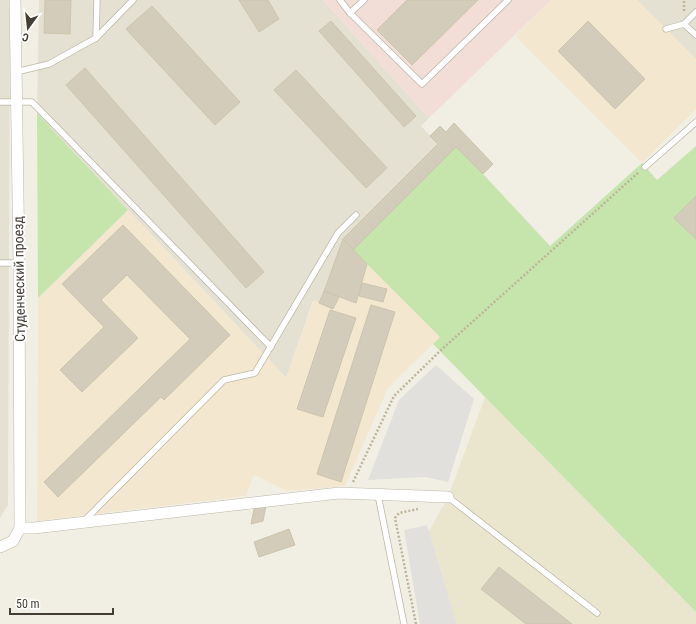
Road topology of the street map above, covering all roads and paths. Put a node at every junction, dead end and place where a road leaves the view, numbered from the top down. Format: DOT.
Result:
graph roads {
  1 [pos="15,0"];
  2 [pos="97,0"];
  3 [pos="133,0"];
  4 [pos="340,0"];
  5 [pos="364,0"];
  6 [pos="508,0"];
  7 [pos="696,12"];
  8 [pos="350,13"];
  9 [pos="684,24"];
  10 [pos="666,29"];
  11 [pos="696,35"];
  12 [pos="96,38"];
  13 [pos="16,72"];
  14 [pos="0,102"];
  15 [pos="16,102"];
  16 [pos="696,122"];
  17 [pos="645,167"];
  18 [pos="356,215"];
  19 [pos="19,262"];
  20 [pos="0,263"];
  21 [pos="271,347"];
  22 [pos="348,494"];
  23 [pos="378,495"];
  24 [pos="448,497"];
  25 [pos="422,509"];
  26 [pos="82,523"];
  27 [pos="20,528"];
  28 [pos="0,547"];
  29 [pos="597,613"];
  30 [pos="404,624"];
  31 [pos="416,624"];
  1 -- 13 [label="street, Студенческий проезд"];
  2 -- 12 [label="lane"];
  3 -- 12 [label="lane"];
  4 -- 8 [label="lane"];
  5 -- 8 [label="lane"];
  6 -- 8 [label="lane"];
  7 -- 9 [label="lane"];
  9 -- 10 [label="lane"];
  9 -- 11 [label="lane"];
  12 -- 13 [label="lane"];
  13 -- 15 [label="street, Студенческий проезд"];
  14 -- 15 [label="lane"];
  15 -- 19 [label="street, Студенческий проезд"];
  15 -- 21 [label="lane"];
  16 -- 17 [label="lane"];
  17 -- 22 [label="path"];
  18 -- 21 [label="lane"];
  19 -- 20 [label="lane"];
  19 -- 27 [label="street, Студенческий проезд"];
  21 -- 26 [label="lane"];
  22 -- 23 [label="street"];
  22 -- 26 [label="street"];
  23 -- 24 [label="street"];
  23 -- 30 [label="lane"];
  24 -- 29 [label="lane"];
  25 -- 31 [label="path"];
  26 -- 27 [label="street"];
  27 -- 28 [label="street"];
}
